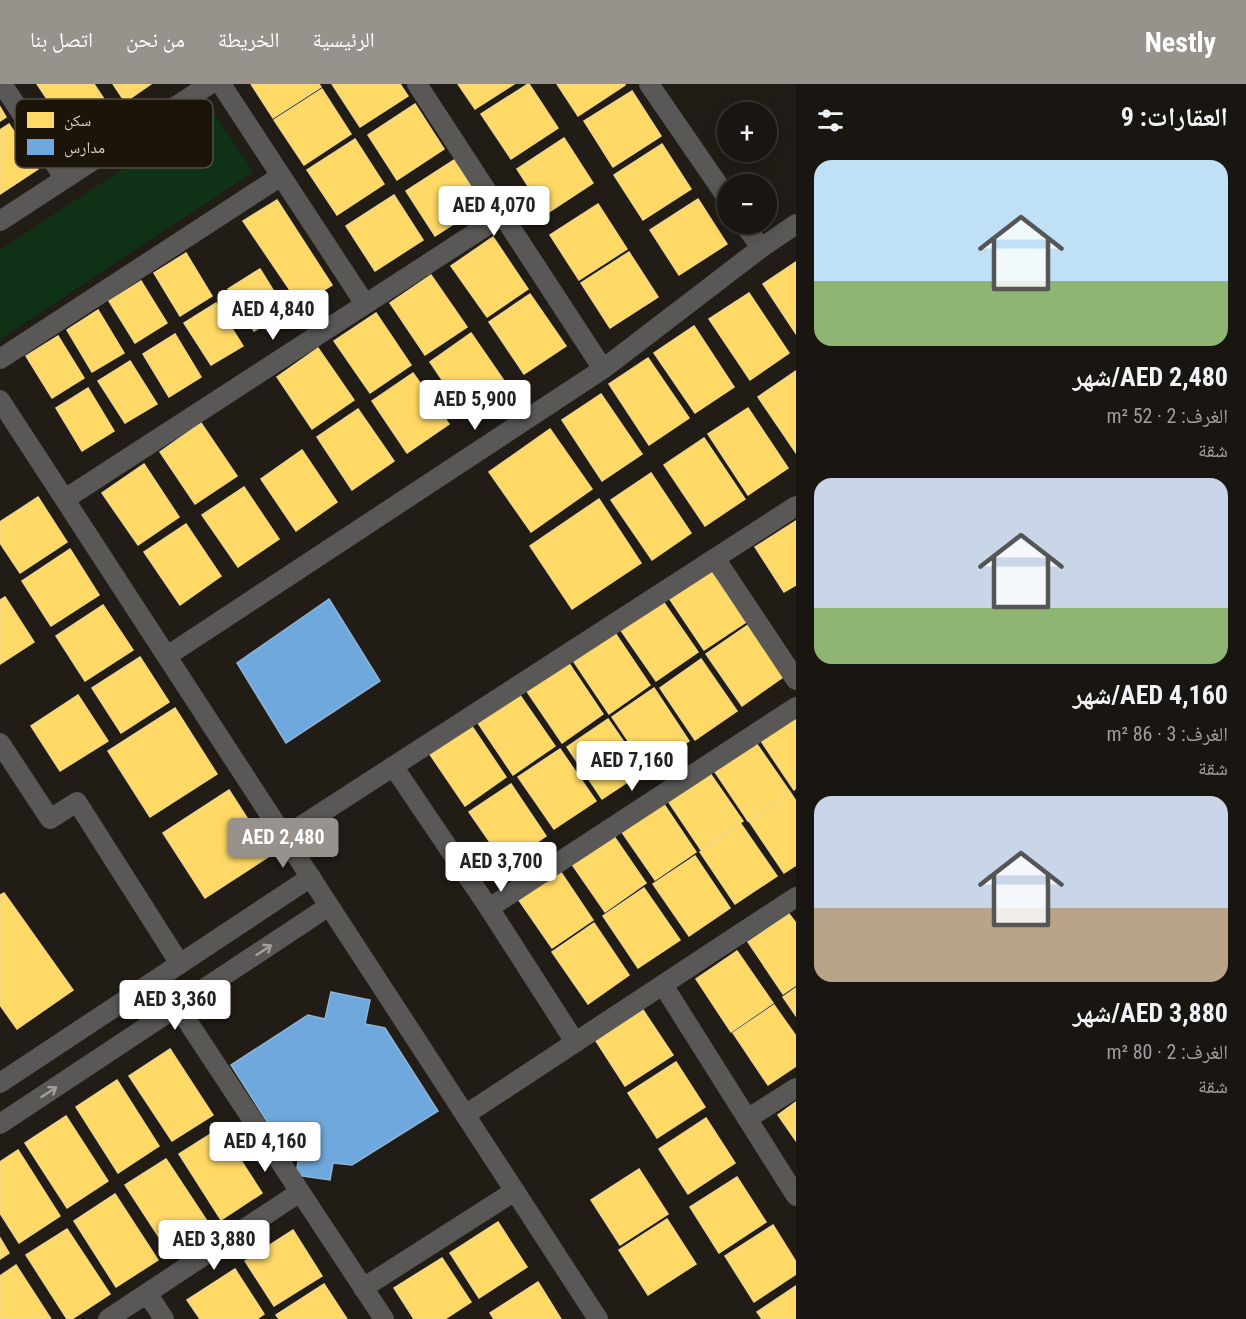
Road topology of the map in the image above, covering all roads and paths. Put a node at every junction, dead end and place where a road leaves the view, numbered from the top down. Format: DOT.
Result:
graph roads {
  1 [pos="2,84"];
  2 [pos="210,84"];
  3 [pos="221,84"];
  4 [pos="417,84"];
  5 [pos="649,84"];
  6 [pos="187,99"];
  7 [pos="15,104"];
  8 [pos="58,168"];
  9 [pos="82,168"];
  10 [pos="282,176"];
  11 [pos="65,179"];
  12 [pos="717,183"];
  13 [pos="503,215"];
  14 [pos="0,221"];
  15 [pos="796,224"];
  16 [pos="751,234"];
  17 [pos="760,248"];
  18 [pos="365,304"];
  19 [pos="0,359"];
  20 [pos="603,369"];
  21 [pos="0,400"];
  22 [pos="65,499"];
  23 [pos="796,506"];
  24 [pos="715,558"];
  25 [pos="167,656"];
  26 [pos="796,680"];
  27 [pos="796,706"];
  28 [pos="0,743"];
  29 [pos="393,766"];
  30 [pos="284,837"];
  31 [pos="311,878"];
  32 [pos="796,897"];
  33 [pos="329,906"];
  34 [pos="489,908"];
  35 [pos="180,964"];
  36 [pos="663,985"];
  37 [pos="178,1007"];
  38 [pos="575,1042"];
  39 [pos="0,1083"];
  40 [pos="796,1088"];
  41 [pos="465,1115"];
  42 [pos="747,1119"];
  43 [pos="0,1124"];
  44 [pos="514,1191"];
  45 [pos="300,1192"];
  46 [pos="796,1196"];
  47 [pos="363,1288"];
  48 [pos="147,1293"];
  49 [pos="108,1319"];
  50 [pos="164,1319"];
  51 [pos="384,1319"];
  52 [pos="598,1319"];
  1 -- 7 [label="street"];
  2 -- 6 [label="street"];
  3 -- 10 [label="street"];
  4 -- 13 [label="street"];
  5 -- 12 [label="street"];
  8 -- 11 [label="street"];
  9 -- 11 [label="street"];
  10 -- 18 [label="street"];
  10 -- 19 [label="street"];
  11 -- 14 [label="street"];
  13 -- 18 [label="street"];
  13 -- 20 [label="street"];
  15 -- 17 [label="street"];
  16 -- 17 [label="street"];
  17 -- 20 [label="street"];
  18 -- 22 [label="street"];
  20 -- 25 [label="street"];
  21 -- 22 [label="street"];
  22 -- 25 [label="street"];
  23 -- 24 [label="street"];
  24 -- 26 [label="street"];
  24 -- 29 [label="street"];
  25 -- 30 [label="street"];
  27 -- 34 [label="street"];
  28 -- 35 [label="street"];
  29 -- 30 [label="street"];
  29 -- 34 [label="street"];
  30 -- 31 [label="street"];
  31 -- 33 [label="street"];
  31 -- 35 [label="street"];
  32 -- 36 [label="street"];
  37 -- 33 [label="street, one-way"];
  33 -- 41 [label="street"];
  34 -- 38 [label="street"];
  35 -- 39 [label="street"];
  36 -- 38 [label="street"];
  36 -- 42 [label="street"];
  43 -- 37 [label="street, one-way"];
  37 -- 45 [label="street"];
  38 -- 41 [label="street"];
  40 -- 42 [label="street"];
  41 -- 44 [label="street"];
  42 -- 46 [label="street"];
  44 -- 47 [label="street"];
  44 -- 52 [label="street"];
  45 -- 47 [label="street"];
  45 -- 48 [label="street"];
  47 -- 51 [label="street"];
  48 -- 49 [label="street"];
  48 -- 50 [label="street"];
}
